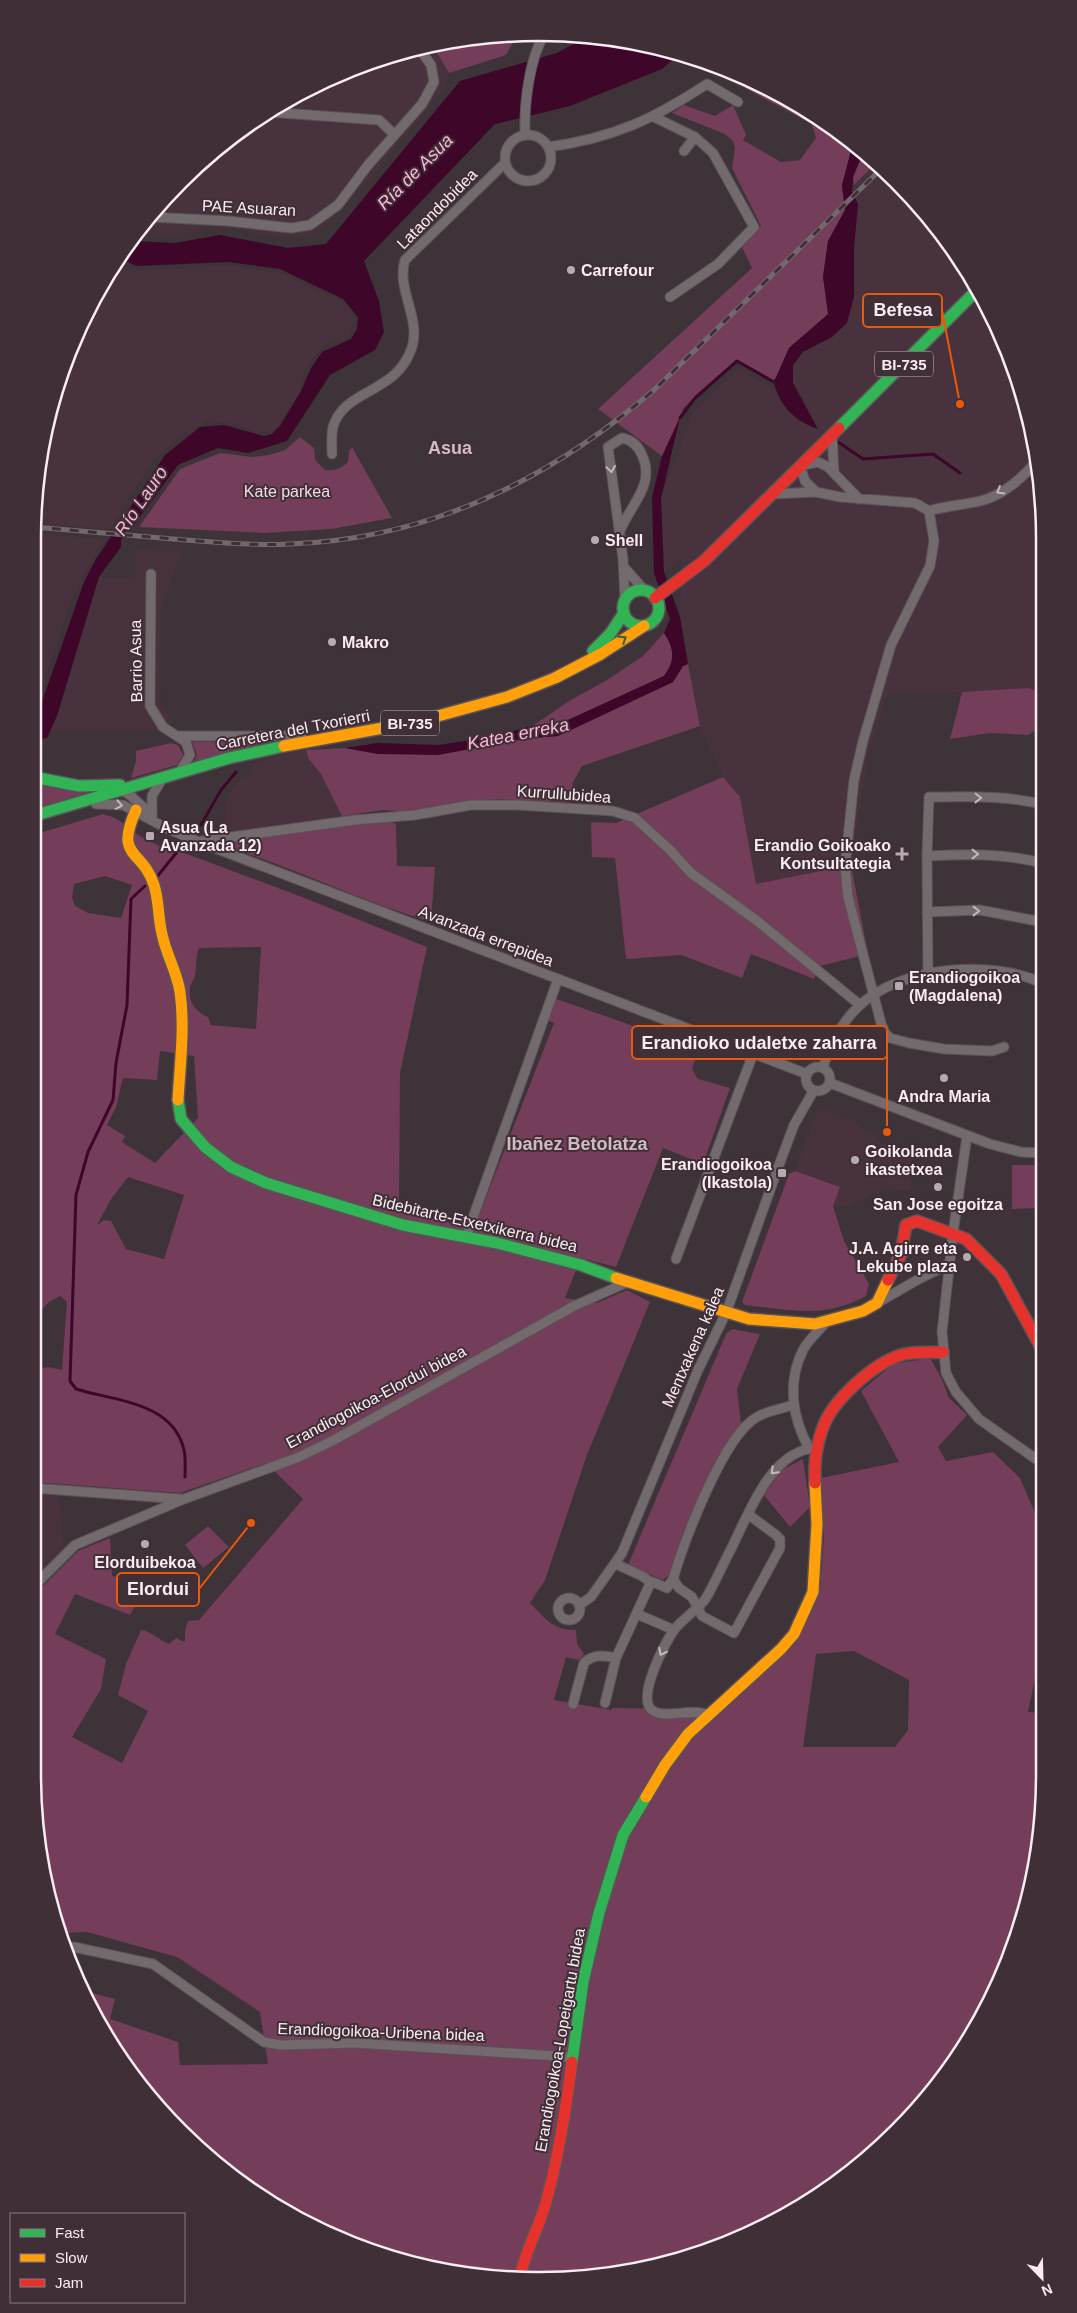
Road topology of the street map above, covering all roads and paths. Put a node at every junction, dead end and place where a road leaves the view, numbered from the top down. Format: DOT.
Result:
graph roads {
  1 [pos="540,41"];
  2 [pos="424,55"];
  3 [pos="738,102"];
  4 [pos="282,113"];
  5 [pos="654,116"];
  6 [pos="394,134"];
  7 [pos="525,135"];
  8 [pos="695,137"];
  9 [pos="548,147"];
  10 [pos="684,151"];
  11 [pos="506,163"];
  12 [pos="160,217"];
  13 [pos="972,296"];
  14 [pos="670,297"];
  15 [pos="832,435"];
  16 [pos="332,454"];
  17 [pos="800,466"];
  18 [pos="1030,467"];
  19 [pos="834,474"];
  20 [pos="816,492"];
  21 [pos="772,494"];
  22 [pos="859,499"];
  23 [pos="929,511"];
  24 [pos="620,531"];
  25 [pos="711,554"];
  26 [pos="624,567"];
  27 [pos="151,574"];
  28 [pos="645,591"];
  29 [pos="655,598"];
  30 [pos="625,600"];
  31 [pos="624,613"];
  32 [pos="658,615"];
  33 [pos="644,626"];
  34 [pos="572,668"];
  35 [pos="178,736"];
  36 [pos="318,740"];
  37 [pos="179,773"];
  38 [pos="162,778"];
  39 [pos="41,779"];
  40 [pos="148,782"];
  41 [pos="106,786"];
  42 [pos="121,790"];
  43 [pos="1036,803"];
  44 [pos="78,804"];
  45 [pos="136,810"];
  46 [pos="41,814"];
  47 [pos="154,819"];
  48 [pos="199,842"];
  49 [pos="927,856"];
  50 [pos="1036,861"];
  51 [pos="927,912"];
  52 [pos="1036,921"];
  53 [pos="928,974"];
  54 [pos="558,979"];
  55 [pos="1036,981"];
  56 [pos="874,995"];
  57 [pos="860,1005"];
  58 [pos="1004,1047"];
  59 [pos="753,1054"];
  60 [pos="823,1068"];
  61 [pos="807,1074"];
  62 [pos="830,1083"];
  63 [pos="814,1090"];
  64 [pos="967,1136"];
  65 [pos="1036,1152"];
  66 [pos="953,1233"];
  67 [pos="466,1237"];
  68 [pos="676,1259"];
  69 [pos="949,1264"];
  70 [pos="628,1282"];
  71 [pos="877,1303"];
  72 [pos="726,1313"];
  73 [pos="826,1322"];
  74 [pos="1036,1339"];
  75 [pos="943,1352"];
  76 [pos="793,1405"];
  77 [pos="812,1448"];
  78 [pos="1036,1458"];
  79 [pos="41,1489"];
  80 [pos="184,1499"];
  81 [pos="749,1515"];
  82 [pos="616,1564"];
  83 [pos="41,1578"];
  84 [pos="673,1579"];
  85 [pos="652,1583"];
  86 [pos="579,1605"];
  87 [pos="697,1607"];
  88 [pos="637,1614"];
  89 [pos="674,1630"];
  90 [pos="616,1658"];
  91 [pos="604,1703"];
  92 [pos="573,1704"];
  93 [pos="708,1715"];
  94 [pos="73,1947"];
  95 [pos="572,2058"];
  96 [pos="521,2271"];
  1 -- 7 [label="street"];
  2 -- 6 [label="street, PAE Asuaran"];
  3 -- 5 [label="street"];
  4 -- 6 [label="street"];
  5 -- 8 [label="street"];
  5 -- 9 [label="street"];
  6 -- 12 [label="street, PAE Asuaran"];
  7 -- 9 [label="street"];
  7 -- 11 [label="street"];
  8 -- 10 [label="street"];
  8 -- 14 [label="street"];
  9 -- 11 [label="street"];
  11 -- 16 [label="street, Lataondobidea"];
  13 -- 15 [label="street, BI-735"];
  15 -- 17 [label="street, BI-735"];
  15 -- 19 [label="street"];
  17 -- 19 [label="street"];
  17 -- 20 [label="street"];
  17 -- 21 [label="street, BI-735"];
  18 -- 23 [label="street, one-way"];
  19 -- 22 [label="street"];
  20 -- 21 [label="street"];
  20 -- 22 [label="street"];
  21 -- 25 [label="street, BI-735"];
  22 -- 23 [label="street"];
  23 -- 56 [label="street"];
  24 -- 24 [label="street, one-way"];
  24 -- 26 [label="street"];
  25 -- 29 [label="street, BI-735"];
  25 -- 32 [label="street, BI-735"];
  26 -- 28 [label="street"];
  26 -- 30 [label="street"];
  27 -- 35 [label="street, Barrio Asua"];
  28 -- 29 [label="street"];
  28 -- 30 [label="street"];
  29 -- 32 [label="street"];
  30 -- 31 [label="street"];
  31 -- 33 [label="street"];
  31 -- 34 [label="street, Carretera del Txorierri / BI-735"];
  32 -- 33 [label="street"];
  34 -- 33 [label="street, Carretera del Txorierri / BI-735, one-way"];
  34 -- 36 [label="street, Carretera del Txorierri / BI-735"];
  35 -- 36 [label="street"];
  35 -- 37 [label="street, Barrio Asua"];
  36 -- 37 [label="street, Carretera del Txorierri / BI-735"];
  37 -- 38 [label="street, Carretera del Txorierri / BI-735"];
  38 -- 40 [label="street, BI-735"];
  38 -- 47 [label="street"];
  39 -- 41 [label="street, BI-735"];
  40 -- 41 [label="street, BI-735"];
  40 -- 42 [label="street, BI-735"];
  41 -- 42 [label="street"];
  42 -- 44 [label="street, BI-735"];
  42 -- 47 [label="street"];
  49 -- 43 [label="street, one-way"];
  44 -- 45 [label="street, one-way"];
  44 -- 46 [label="street, BI-735"];
  45 -- 47 [label="street"];
  45 -- 67 [label="street, Bidebitarte-Etxetxikerra bidea"];
  47 -- 48 [label="street, Avanzada errepidea"];
  48 -- 54 [label="street, Avanzada errepidea"];
  48 -- 57 [label="street, Kurrullubidea"];
  49 -- 50 [label="street, one-way"];
  49 -- 51 [label="street"];
  51 -- 52 [label="street, one-way"];
  51 -- 53 [label="street"];
  53 -- 55 [label="street"];
  53 -- 56 [label="street"];
  54 -- 59 [label="street, Avanzada errepidea"];
  54 -- 67 [label="street"];
  56 -- 57 [label="street"];
  56 -- 58 [label="street"];
  57 -- 60 [label="street"];
  59 -- 61 [label="street, Avanzada errepidea"];
  59 -- 68 [label="street"];
  60 -- 61 [label="street"];
  60 -- 62 [label="street"];
  61 -- 63 [label="street"];
  62 -- 63 [label="street"];
  62 -- 64 [label="street"];
  63 -- 72 [label="street, Mentxakena kalea"];
  64 -- 65 [label="street"];
  64 -- 66 [label="street"];
  66 -- 69 [label="street"];
  66 -- 71 [label="street"];
  66 -- 74 [label="street"];
  67 -- 70 [label="street, Bidebitarte-Etxetxikerra bidea"];
  69 -- 71 [label="street"];
  69 -- 75 [label="street"];
  70 -- 72 [label="street, Bidebitarte-Etxetxikerra bidea"];
  70 -- 80 [label="street, Erandiogoikoa-Elordui bidea"];
  71 -- 73 [label="street, Bidebitarte-Etxetxikerra bidea"];
  72 -- 73 [label="street, Bidebitarte-Etxetxikerra bidea"];
  72 -- 82 [label="street, Mentxakena kalea"];
  73 -- 76 [label="street"];
  75 -- 77 [label="street, Erandiogoikoa-Lopeigartu bidea"];
  75 -- 78 [label="street"];
  76 -- 77 [label="street"];
  76 -- 84 [label="street"];
  77 -- 81 [label="street, one-way"];
  77 -- 93 [label="street, Erandiogoikoa-Lopeigartu bidea"];
  79 -- 80 [label="street"];
  80 -- 83 [label="street, Erandiogoikoa-Elordui bidea"];
  81 -- 87 [label="street"];
  81 -- 87 [label="street"];
  82 -- 85 [label="street"];
  82 -- 86 [label="street, Mentxakena kalea"];
  84 -- 85 [label="street"];
  84 -- 87 [label="street"];
  85 -- 88 [label="street"];
  87 -- 89 [label="street"];
  88 -- 89 [label="street"];
  88 -- 90 [label="street"];
  89 -- 93 [label="street, one-way"];
  90 -- 91 [label="street"];
  90 -- 92 [label="street"];
  93 -- 95 [label="street, Erandiogoikoa-Lopeigartu bidea"];
  94 -- 95 [label="street, Erandiogoikoa-Uribena bidea"];
  95 -- 96 [label="street, Erandiogoikoa-Lopeigartu bidea"];
}
